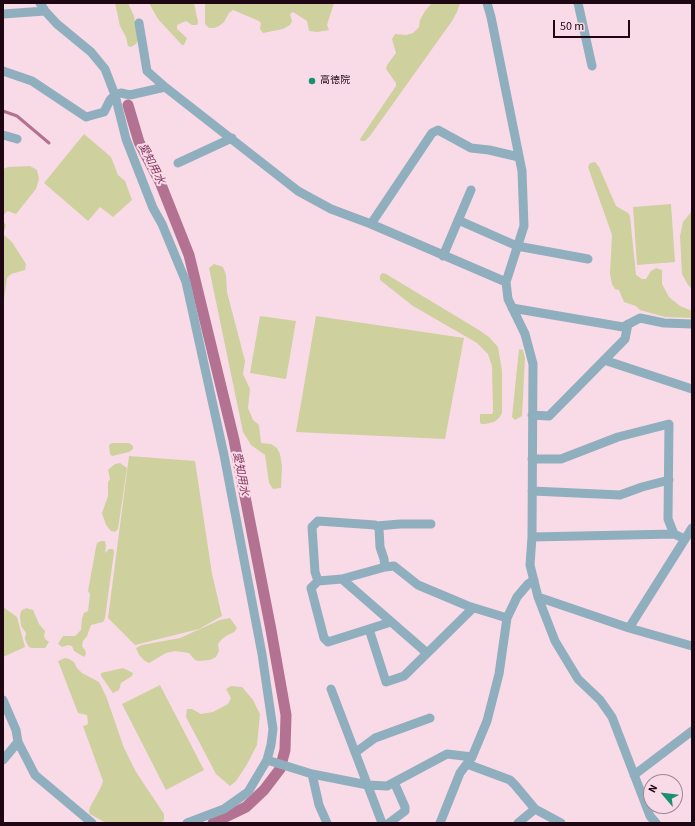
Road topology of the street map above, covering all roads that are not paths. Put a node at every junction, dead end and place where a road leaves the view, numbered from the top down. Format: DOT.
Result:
graph roads {
  1 [pos="40,3"];
  2 [pos="487,3"];
  3 [pos="578,3"];
  4 [pos="45,11"];
  5 [pos="3,14"];
  6 [pos="138,23"];
  7 [pos="592,66"];
  8 [pos="3,71"];
  9 [pos="166,87"];
  10 [pos="115,95"];
  11 [pos="3,135"];
  12 [pos="232,138"];
  13 [pos="17,139"];
  14 [pos="519,157"];
  15 [pos="178,163"];
  16 [pos="471,190"];
  17 [pos="458,220"];
  18 [pos="371,224"];
  19 [pos="517,246"];
  20 [pos="443,256"];
  21 [pos="588,259"];
  22 [pos="506,282"];
  23 [pos="512,308"];
  24 [pos="628,324"];
  25 [pos="692,324"];
  26 [pos="604,360"];
  27 [pos="692,389"];
  28 [pos="532,415"];
  29 [pos="532,459"];
  30 [pos="668,480"];
  31 [pos="532,491"];
  32 [pos="431,524"];
  33 [pos="376,526"];
  34 [pos="692,528"];
  35 [pos="674,534"];
  36 [pos="532,537"];
  37 [pos="685,538"];
  38 [pos="385,567"];
  39 [pos="342,579"];
  40 [pos="534,580"];
  41 [pos="318,581"];
  42 [pos="538,597"];
  43 [pos="473,608"];
  44 [pos="507,618"];
  45 [pos="391,622"];
  46 [pos="629,628"];
  47 [pos="369,629"];
  48 [pos="692,646"];
  49 [pos="427,653"];
  50 [pos="331,689"];
  51 [pos="3,700"];
  52 [pos="430,718"];
  53 [pos="692,731"];
  54 [pos="18,742"];
  55 [pos="356,752"];
  56 [pos="3,760"];
  57 [pos="271,761"];
  58 [pos="470,761"];
  59 [pos="312,774"];
  60 [pos="634,775"];
  61 [pos="394,782"];
  62 [pos="368,785"];
  63 [pos="535,809"];
  64 [pos="92,823"];
  65 [pos="187,823"];
  66 [pos="327,823"];
  67 [pos="382,823"];
  68 [pos="389,823"];
  69 [pos="440,823"];
  70 [pos="518,823"];
  71 [pos="561,823"];
  72 [pos="656,823"];
  1 -- 4 [label="street"];
  2 -- 14 [label="street"];
  3 -- 7 [label="street"];
  4 -- 5 [label="street"];
  4 -- 10 [label="street"];
  6 -- 9 [label="street"];
  8 -- 10 [label="street"];
  9 -- 10 [label="street"];
  9 -- 12 [label="street"];
  10 -- 57 [label="street"];
  11 -- 13 [label="street"];
  12 -- 15 [label="street"];
  12 -- 18 [label="street"];
  14 -- 18 [label="street"];
  14 -- 19 [label="street"];
  16 -- 17 [label="street"];
  17 -- 19 [label="street"];
  17 -- 20 [label="street"];
  18 -- 20 [label="street"];
  19 -- 21 [label="street"];
  19 -- 22 [label="street"];
  20 -- 22 [label="street"];
  22 -- 23 [label="street"];
  23 -- 24 [label="street"];
  23 -- 28 [label="street"];
  24 -- 25 [label="street"];
  24 -- 26 [label="street"];
  26 -- 27 [label="street"];
  26 -- 28 [label="street"];
  28 -- 29 [label="street"];
  29 -- 30 [label="street"];
  29 -- 31 [label="street"];
  30 -- 31 [label="street"];
  30 -- 35 [label="street"];
  31 -- 36 [label="street"];
  32 -- 33 [label="street"];
  33 -- 38 [label="street"];
  33 -- 41 [label="street"];
  34 -- 37 [label="street"];
  35 -- 36 [label="street"];
  35 -- 37 [label="street"];
  36 -- 40 [label="street"];
  37 -- 46 [label="street"];
  38 -- 39 [label="street"];
  38 -- 43 [label="street"];
  39 -- 41 [label="street"];
  39 -- 45 [label="street"];
  40 -- 42 [label="street"];
  40 -- 44 [label="street"];
  41 -- 47 [label="street"];
  42 -- 46 [label="street"];
  42 -- 60 [label="street"];
  43 -- 44 [label="street"];
  43 -- 49 [label="street"];
  44 -- 58 [label="street"];
  45 -- 47 [label="street"];
  45 -- 49 [label="street"];
  46 -- 48 [label="street"];
  47 -- 49 [label="street"];
  50 -- 55 [label="street"];
  51 -- 54 [label="street"];
  52 -- 55 [label="street"];
  53 -- 60 [label="street"];
  54 -- 56 [label="street"];
  54 -- 64 [label="street"];
  55 -- 62 [label="street"];
  57 -- 59 [label="street"];
  57 -- 65 [label="street"];
  58 -- 61 [label="street"];
  58 -- 63 [label="street"];
  58 -- 69 [label="street"];
  59 -- 62 [label="street"];
  59 -- 66 [label="street"];
  60 -- 72 [label="street"];
  61 -- 62 [label="street"];
  61 -- 68 [label="street"];
  62 -- 67 [label="street"];
  63 -- 70 [label="street"];
  63 -- 71 [label="street"];
}
